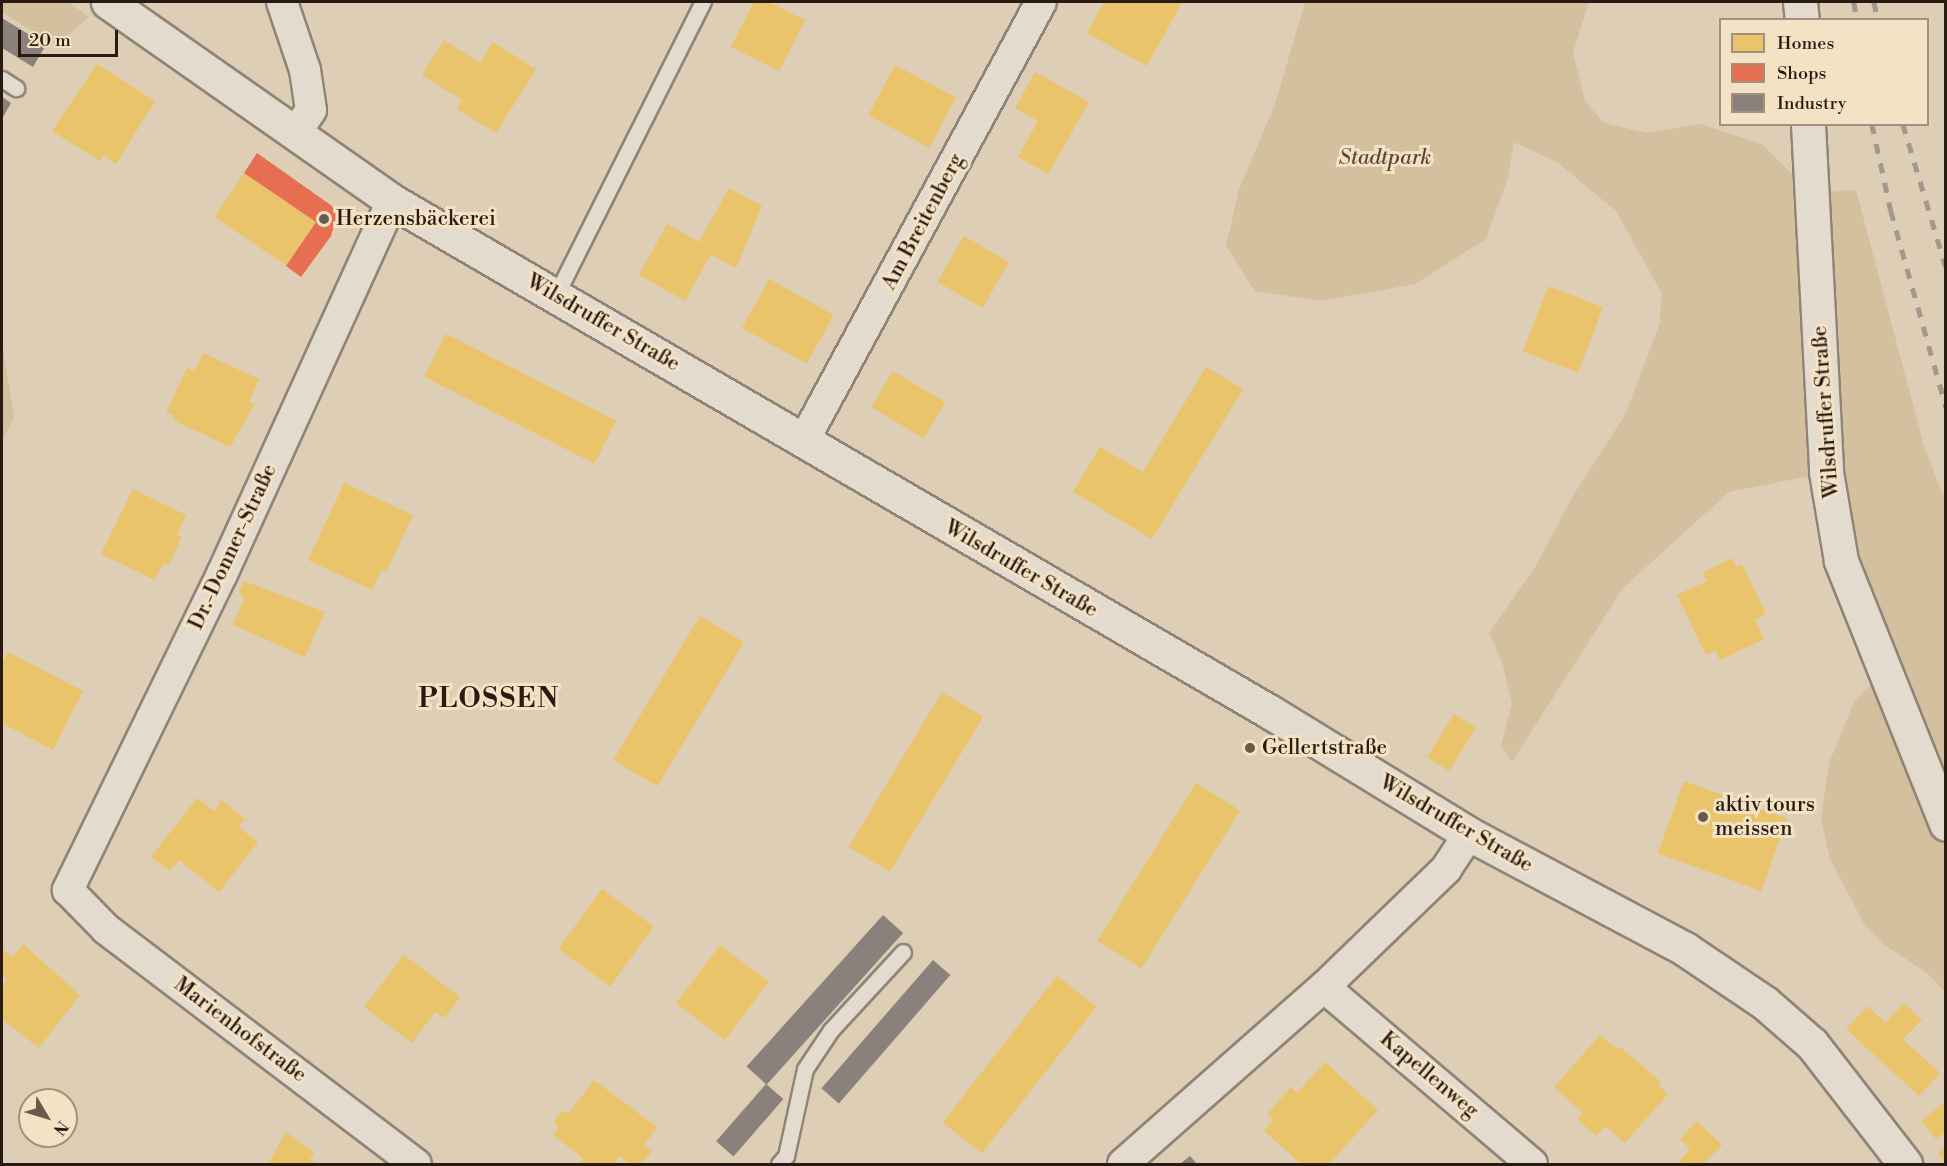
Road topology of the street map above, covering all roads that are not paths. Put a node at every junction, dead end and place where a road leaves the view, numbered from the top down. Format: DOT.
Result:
graph roads {
  1 [pos="108,2"];
  2 [pos="282,2"];
  3 [pos="703,2"];
  4 [pos="1041,2"];
  5 [pos="1800,2"];
  6 [pos="1802,18"];
  7 [pos="2,79"];
  8 [pos="16,88"];
  9 [pos="1808,126"];
  10 [pos="295,134"];
  11 [pos="392,201"];
  12 [pos="556,295"];
  13 [pos="803,441"];
  14 [pos="1946,824"];
  15 [pos="1468,834"];
  16 [pos="68,890"];
  17 [pos="903,952"];
  18 [pos="1324,987"];
  19 [pos="416,1164"];
  20 [pos="779,1164"];
  21 [pos="1123,1164"];
  22 [pos="1532,1164"];
  23 [pos="1905,1164"];
  1 -- 10 [label="main road, Wilsdruffer Straße"];
  2 -- 10 [label="street"];
  3 -- 12 [label="lane"];
  4 -- 13 [label="street, Am Breitenberg"];
  5 -- 6 [label="main road"];
  7 -- 8 [label="lane"];
  9 -- 14 [label="main road, Wilsdruffer Straße"];
  10 -- 11 [label="main road, Wilsdruffer Straße"];
  11 -- 12 [label="main road, Wilsdruffer Straße"];
  11 -- 16 [label="street, Dr.-Donner-Straße"];
  12 -- 13 [label="main road, Wilsdruffer Straße"];
  13 -- 15 [label="main road, Wilsdruffer Straße"];
  15 -- 18 [label="street"];
  15 -- 23 [label="main road, Wilsdruffer Straße"];
  16 -- 19 [label="street, Marienhofstraße"];
  17 -- 20 [label="lane"];
  18 -- 21 [label="street"];
  18 -- 22 [label="street, Kapellenweg"];
}
